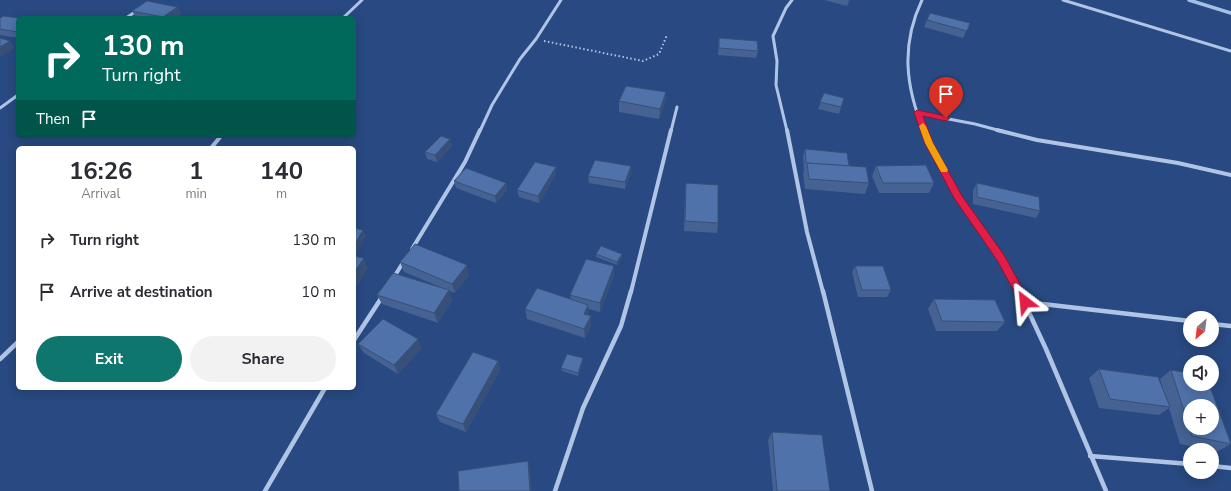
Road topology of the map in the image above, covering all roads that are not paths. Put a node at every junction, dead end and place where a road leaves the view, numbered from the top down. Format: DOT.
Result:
graph roads {
  1 [pos="362,0"];
  2 [pos="561,0"];
  3 [pos="792,0"];
  4 [pos="922,0"];
  5 [pos="1063,0"];
  6 [pos="142,7"];
  7 [pos="129,16"];
  8 [pos="345,16"];
  9 [pos="1231,51"];
  10 [pos="16,96"];
  11 [pos="677,107"];
  12 [pos="0,108"];
  13 [pos="917,113"];
  14 [pos="219,138"];
  15 [pos="213,146"];
  16 [pos="1231,175"];
  17 [pos="392,280"];
  18 [pos="383,294"];
  19 [pos="1025,302"];
  20 [pos="1183,320"];
  21 [pos="1219,325"];
  22 [pos="1231,326"];
  23 [pos="356,337"];
  24 [pos="16,344"];
  25 [pos="0,359"];
  26 [pos="325,390"];
  27 [pos="1090,456"];
  28 [pos="1183,463"];
  29 [pos="1219,467"];
  30 [pos="1231,468"];
  31 [pos="265,491"];
  32 [pos="555,491"];
  33 [pos="872,491"];
  34 [pos="1106,491"];
  1 -- 8 [label="street"];
  2 -- 17 [label="street"];
  3 -- 33 [label="street"];
  4 -- 13 [label="street"];
  5 -- 9 [label="street"];
  6 -- 7 [label="street"];
  10 -- 12 [label="street"];
  11 -- 32 [label="street"];
  13 -- 16 [label="street"];
  13 -- 19 [label="street"];
  14 -- 15 [label="street"];
  18 -- 23 [label="street"];
  19 -- 20 [label="street"];
  19 -- 27 [label="street"];
  21 -- 22 [label="street"];
  24 -- 25 [label="street"];
  26 -- 31 [label="street"];
  27 -- 28 [label="street"];
  27 -- 34 [label="street"];
  29 -- 30 [label="street"];
}
